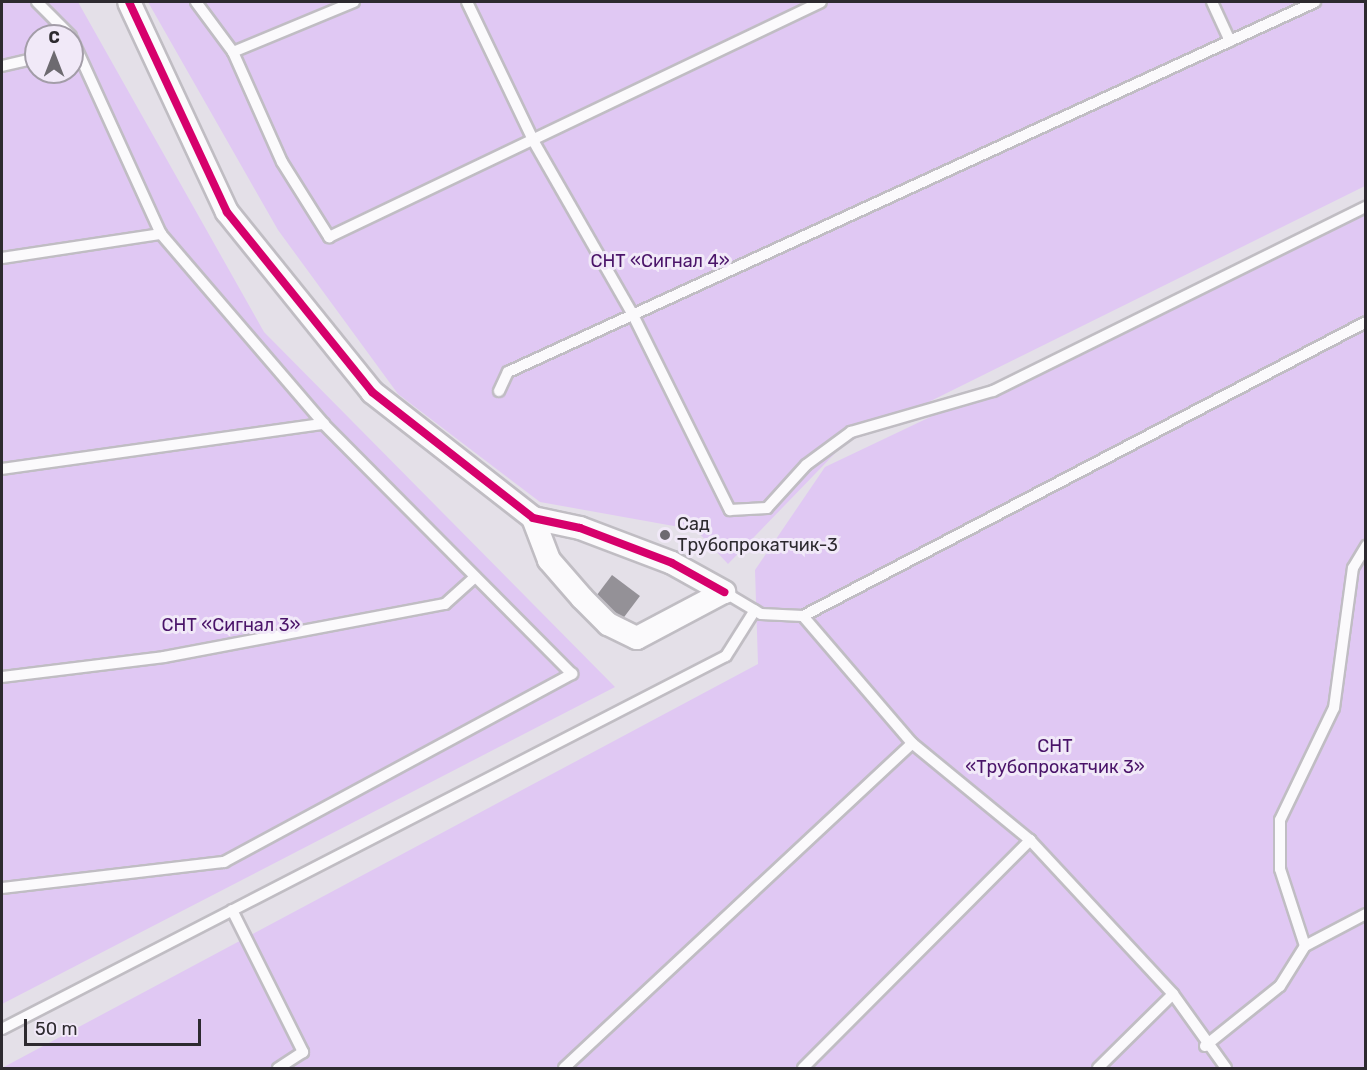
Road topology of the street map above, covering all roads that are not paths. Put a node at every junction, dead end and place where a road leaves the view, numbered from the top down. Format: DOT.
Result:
graph roads {
  1 [pos="37,2"];
  2 [pos="129,2"];
  3 [pos="196,2"];
  4 [pos="354,2"];
  5 [pos="467,2"];
  6 [pos="821,2"];
  7 [pos="1212,2"];
  8 [pos="1316,2"];
  9 [pos="58,24"];
  10 [pos="1230,41"];
  11 [pos="233,52"];
  12 [pos="24,61"];
  13 [pos="2,66"];
  14 [pos="84,69"];
  15 [pos="534,142"];
  16 [pos="1365,207"];
  17 [pos="161,234"];
  18 [pos="2,258"];
  19 [pos="633,315"];
  20 [pos="1365,322"];
  21 [pos="499,391"];
  22 [pos="324,424"];
  23 [pos="2,469"];
  24 [pos="533,518"];
  25 [pos="1365,546"];
  26 [pos="475,577"];
  27 [pos="724,592"];
  28 [pos="754,610"];
  29 [pos="803,616"];
  30 [pos="2,677"];
  31 [pos="912,743"];
  32 [pos="1030,840"];
  33 [pos="2,888"];
  34 [pos="232,910"];
  35 [pos="1365,914"];
  36 [pos="1305,946"];
  37 [pos="1173,994"];
  38 [pos="2,1029"];
  39 [pos="1205,1046"];
  40 [pos="278,1068"];
  41 [pos="564,1068"];
  42 [pos="803,1068"];
  43 [pos="1098,1068"];
  44 [pos="1226,1068"];
  1 -- 9 [label="lane"];
  2 -- 24 [label="street"];
  3 -- 11 [label="lane"];
  4 -- 11 [label="lane"];
  5 -- 15 [label="lane"];
  6 -- 15 [label="lane"];
  7 -- 10 [label="lane"];
  8 -- 10 [label="lane"];
  10 -- 19 [label="lane"];
  11 -- 15 [label="lane"];
  12 -- 13 [label="lane"];
  14 -- 17 [label="lane"];
  15 -- 19 [label="lane"];
  16 -- 19 [label="lane"];
  17 -- 18 [label="lane"];
  17 -- 22 [label="lane"];
  19 -- 21 [label="lane"];
  20 -- 29 [label="lane"];
  22 -- 23 [label="lane"];
  22 -- 26 [label="lane"];
  24 -- 27 [label="street"];
  24 -- 27 [label="street"];
  25 -- 36 [label="lane"];
  26 -- 30 [label="lane"];
  26 -- 33 [label="lane"];
  27 -- 28 [label="lane"];
  28 -- 29 [label="lane"];
  28 -- 34 [label="lane"];
  29 -- 31 [label="lane"];
  31 -- 32 [label="lane"];
  31 -- 41 [label="lane"];
  32 -- 37 [label="lane"];
  32 -- 42 [label="lane"];
  34 -- 38 [label="lane"];
  34 -- 40 [label="lane"];
  35 -- 36 [label="lane"];
  36 -- 39 [label="lane"];
  37 -- 39 [label="lane"];
  37 -- 43 [label="lane"];
  39 -- 44 [label="lane"];
}
